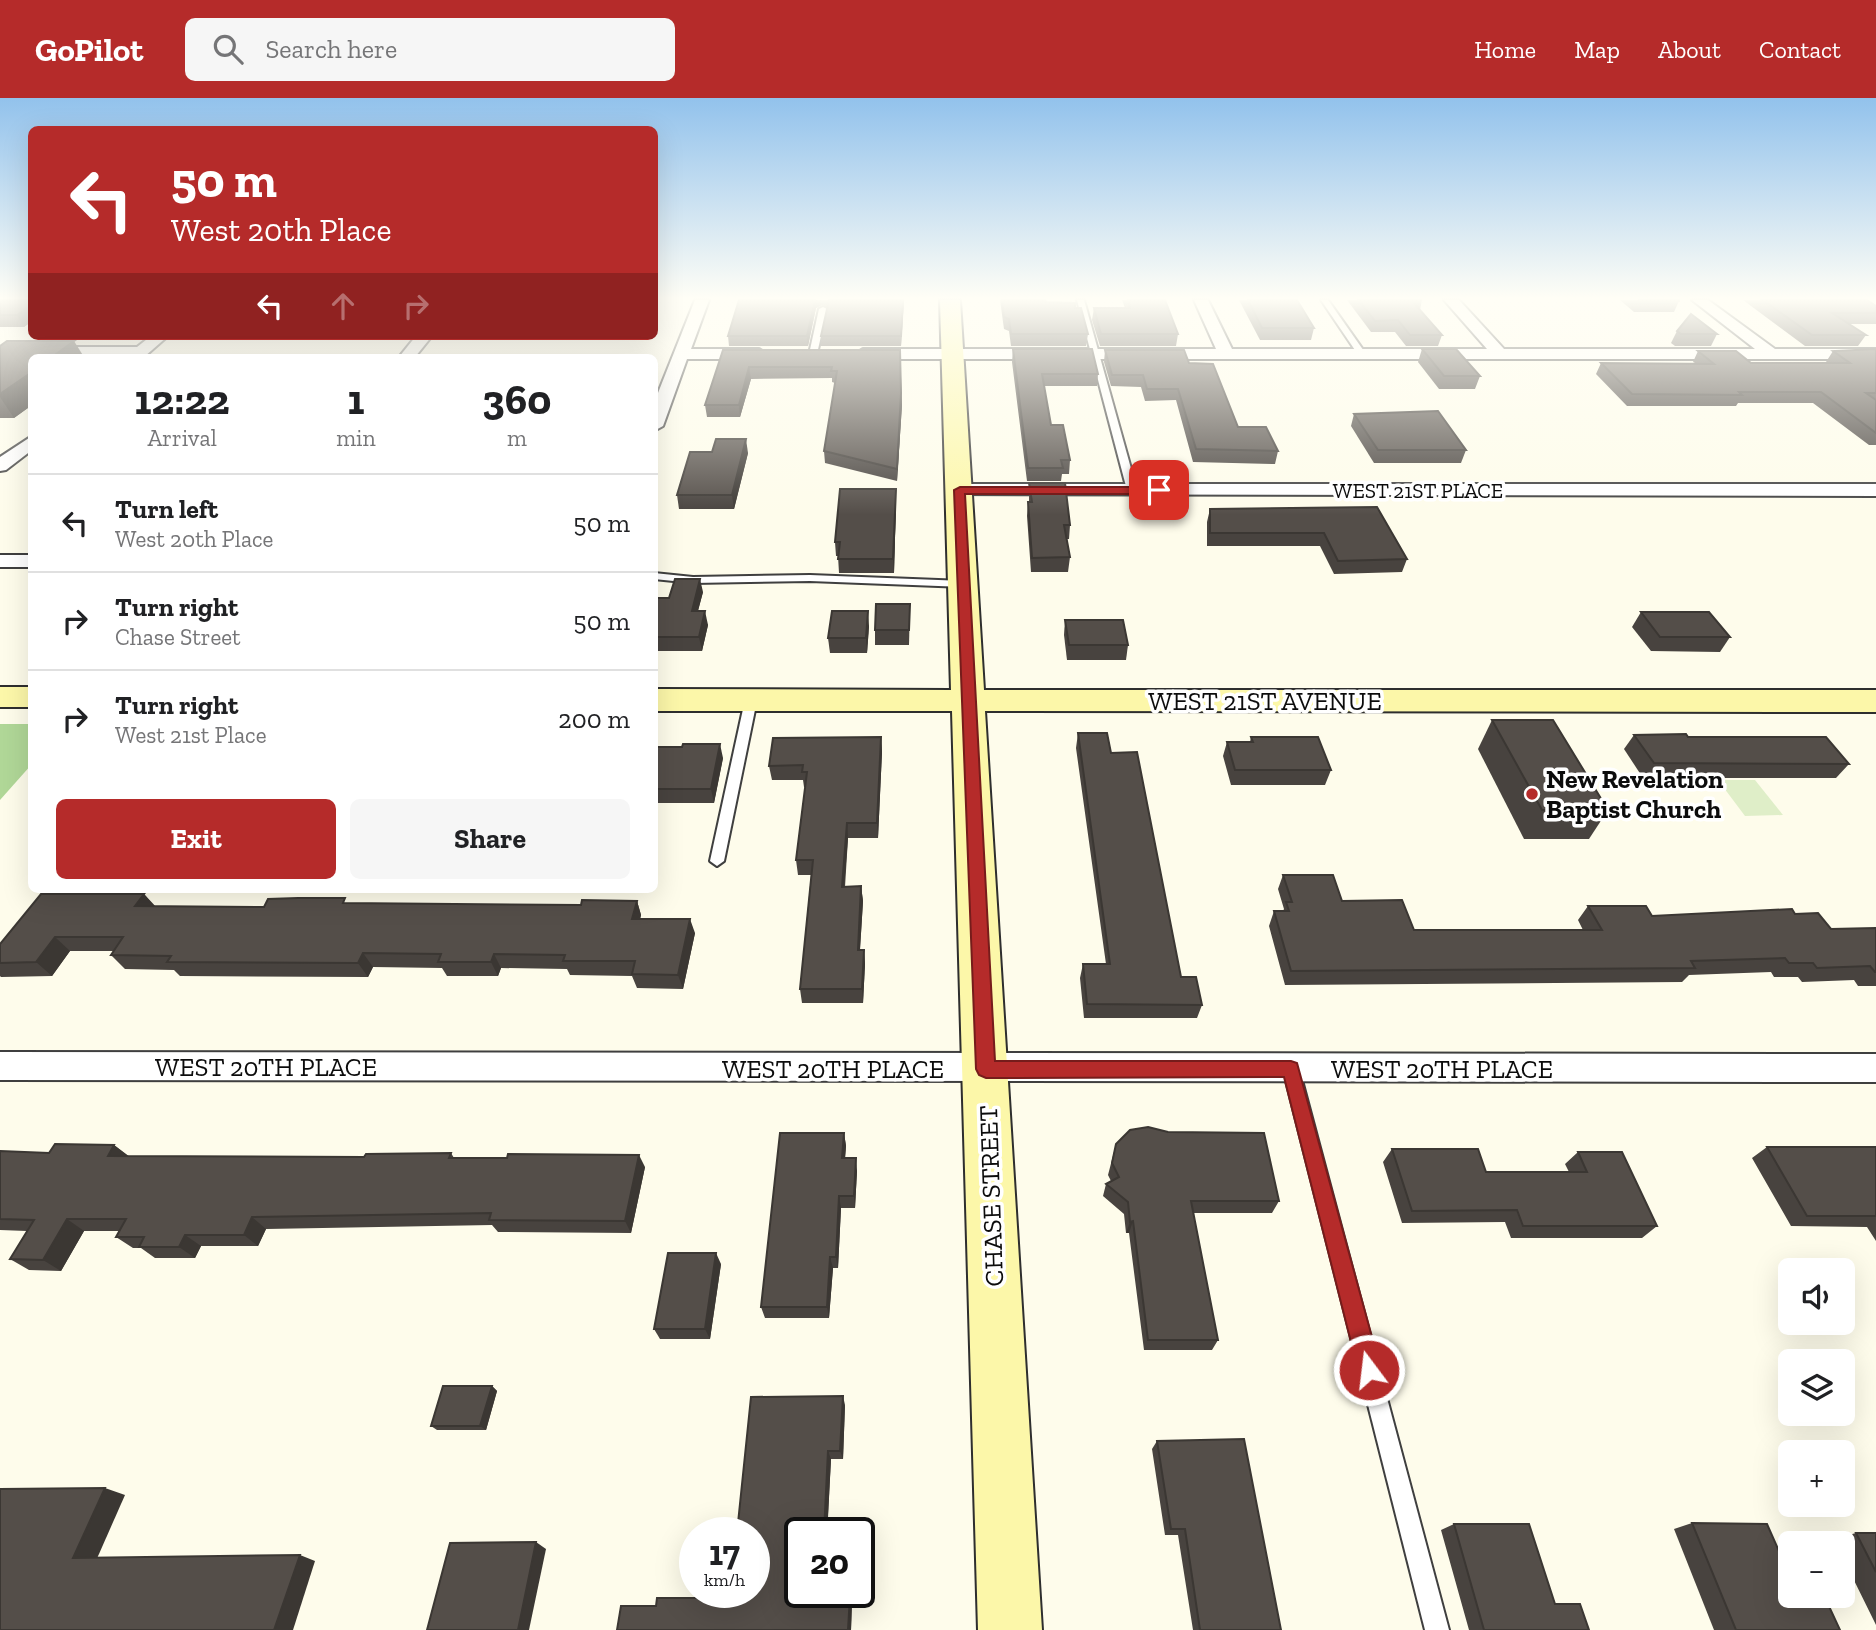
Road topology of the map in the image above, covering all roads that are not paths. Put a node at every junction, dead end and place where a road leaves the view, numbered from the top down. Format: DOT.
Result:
graph roads {
  1 [pos="675,371"];
  2 [pos="954,371"];
  3 [pos="1100,371"];
  4 [pos="658,416"];
  5 [pos="28,444"];
  6 [pos="0,466"];
  7 [pos="960,490"];
  8 [pos="1132,490"];
  9 [pos="1876,490"];
  10 [pos="0,561"];
  11 [pos="28,561"];
  12 [pos="658,576"];
  13 [pos="964,584"];
  14 [pos="0,696"];
  15 [pos="28,697"];
  16 [pos="658,700"];
  17 [pos="751,700"];
  18 [pos="970,701"];
  19 [pos="1876,701"];
  20 [pos="717,861"];
  21 [pos="0,1066"];
  22 [pos="1876,1068"];
  23 [pos="986,1069"];
  24 [pos="1291,1069"];
  25 [pos="1010,1630"];
  26 [pos="1437,1630"];
  1 -- 4 [label="street"];
  2 -- 7 [label="street, CHASE STREET"];
  3 -- 8 [label="lane"];
  5 -- 6 [label="street"];
  7 -- 8 [label="street, WEST 21ST PLACE"];
  7 -- 13 [label="street, CHASE STREET"];
  8 -- 9 [label="street, WEST 21ST PLACE"];
  10 -- 11 [label="street"];
  12 -- 13 [label="lane"];
  13 -- 18 [label="street, CHASE STREET"];
  14 -- 15 [label="street"];
  16 -- 17 [label="street, WEST 21ST AVENUE"];
  17 -- 18 [label="street, WEST 21ST AVENUE"];
  17 -- 20 [label="lane"];
  18 -- 19 [label="street, WEST 21ST AVENUE"];
  18 -- 23 [label="street, CHASE STREET"];
  21 -- 23 [label="street, WEST 20TH PLACE"];
  22 -- 24 [label="street, WEST 20TH PLACE"];
  23 -- 24 [label="street, WEST 20TH PLACE"];
  23 -- 25 [label="street, CHASE STREET"];
  24 -- 26 [label="lane"];
}
